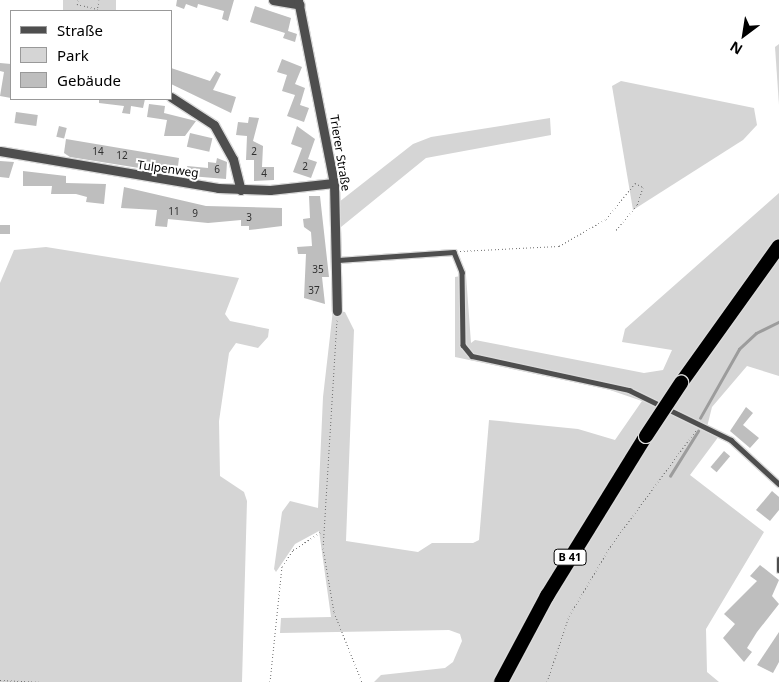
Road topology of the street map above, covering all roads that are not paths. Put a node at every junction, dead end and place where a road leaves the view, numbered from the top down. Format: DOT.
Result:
graph roads {
  1 [pos="273,0"];
  2 [pos="299,2"];
  3 [pos="172,97"];
  4 [pos="0,152"];
  5 [pos="334,183"];
  6 [pos="241,190"];
  7 [pos="779,246"];
  8 [pos="338,260"];
  9 [pos="337,311"];
  10 [pos="779,484"];
  11 [pos="779,559"];
  12 [pos="779,570"];
  13 [pos="501,682"];
  1 -- 2 [label="street"];
  2 -- 5 [label="street, Trierer Straße"];
  3 -- 6 [label="street"];
  4 -- 6 [label="street, Tulpenweg"];
  5 -- 6 [label="street, Tulpenweg"];
  5 -- 8 [label="street, Trierer Straße"];
  7 -- 13 [label="highway, B 41, bridge"];
  8 -- 9 [label="street, Trierer Straße"];
  8 -- 10 [label="lane"];
  11 -- 12 [label="lane"];
}
